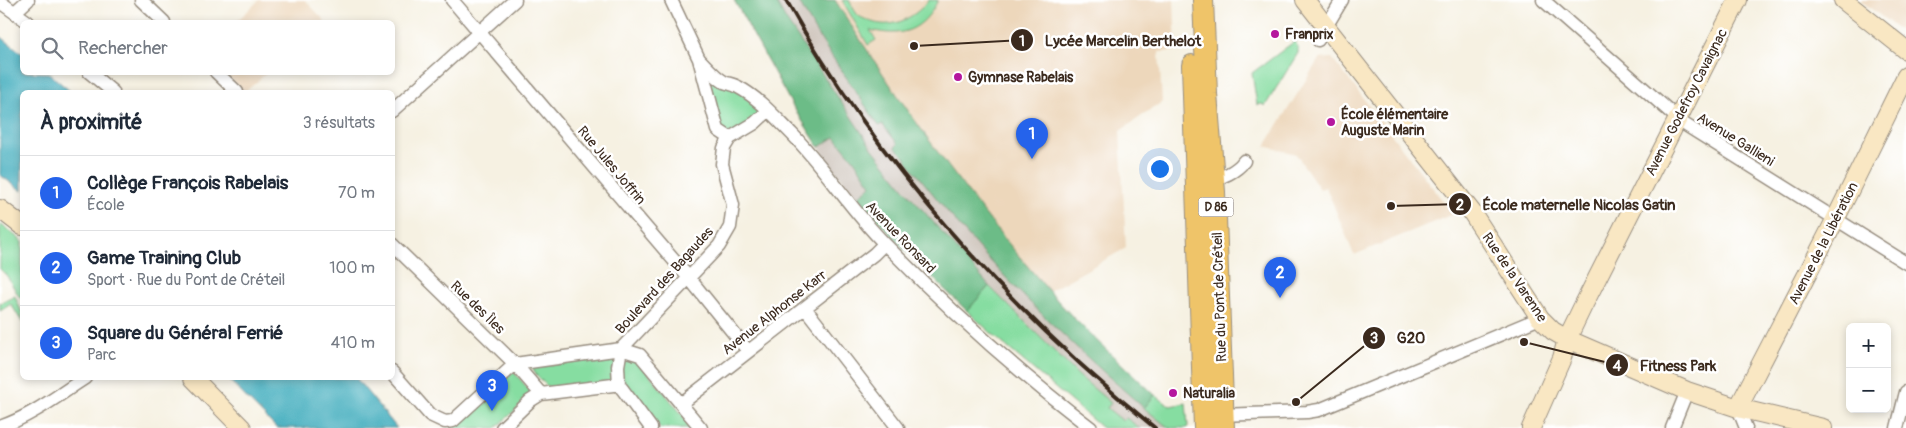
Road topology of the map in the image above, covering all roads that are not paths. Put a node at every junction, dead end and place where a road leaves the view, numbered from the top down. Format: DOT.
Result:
graph roads {
  1 [pos="28,0"];
  2 [pos="141,0"];
  3 [pos="452,0"];
  4 [pos="516,0"];
  5 [pos="671,0"];
  6 [pos="1190,0"];
  7 [pos="1203,0"];
  8 [pos="1305,0"];
  9 [pos="1342,0"];
  10 [pos="1543,0"];
  11 [pos="1738,0"];
  12 [pos="1843,0"];
  13 [pos="0,2"];
  14 [pos="15,12"];
  15 [pos="25,20"];
  16 [pos="162,20"];
  17 [pos="480,32"];
  18 [pos="1322,33"];
  19 [pos="1906,50"];
  20 [pos="699,59"];
  21 [pos="93,75"];
  22 [pos="219,75"];
  23 [pos="1906,76"];
  24 [pos="724,81"];
  25 [pos="111,90"];
  26 [pos="234,90"];
  27 [pos="709,95"];
  28 [pos="395,107"];
  29 [pos="768,111"];
  30 [pos="1678,118"];
  31 [pos="730,138"];
  32 [pos="1244,161"];
  33 [pos="1206,180"];
  34 [pos="0,209"];
  35 [pos="1836,219"];
  36 [pos="20,224"];
  37 [pos="884,244"];
  38 [pos="395,247"];
  39 [pos="1906,263"];
  40 [pos="688,278"];
  41 [pos="805,308"];
  42 [pos="1540,318"];
  43 [pos="1567,339"];
  44 [pos="622,349"];
  45 [pos="748,351"];
  46 [pos="515,364"];
  47 [pos="395,375"];
  48 [pos="82,380"];
  49 [pos="196,380"];
  50 [pos="619,385"];
  51 [pos="1687,391"];
  52 [pos="1906,392"];
  53 [pos="541,394"];
  54 [pos="682,403"];
  55 [pos="1738,408"];
  56 [pos="1204,422"];
  57 [pos="1224,422"];
  58 [pos="237,423"];
  59 [pos="447,425"];
  60 [pos="0,427"];
  61 [pos="502,428"];
  62 [pos="651,428"];
  63 [pos="701,428"];
  64 [pos="898,428"];
  65 [pos="1091,428"];
  66 [pos="1531,428"];
  67 [pos="1672,428"];
  68 [pos="1746,428"];
  69 [pos="1823,428"];
  70 [pos="1897,428"];
  1 -- 14 [label="street"];
  2 -- 16 [label="street"];
  3 -- 17 [label="street, Rue Jules Joffrin"];
  4 -- 17 [label="street"];
  5 -- 20 [label="street"];
  6 -- 33 [label="main road, Rue du Pont de Créteil / D 86"];
  7 -- 33 [label="main road, Rue du Pont de Créteil / D 86"];
  8 -- 18 [label="main road, Rue de la Varenne"];
  9 -- 18 [label="street"];
  10 -- 30 [label="street, Avenue Gallieni"];
  11 -- 30 [label="main road, Avenue Godefroy Cavaignac"];
  12 -- 19 [label="main road"];
  13 -- 14 [label="street"];
  14 -- 15 [label="street"];
  17 -- 28 [label="street"];
  17 -- 40 [label="street, Rue Jules Joffrin"];
  18 -- 42 [label="main road, Rue de la Varenne"];
  20 -- 24 [label="street, Avenue Ronsard"];
  20 -- 27 [label="street"];
  21 -- 25 [label="street"];
  22 -- 26 [label="street"];
  23 -- 35 [label="main road, Avenue de la Libération"];
  24 -- 27 [label="street"];
  24 -- 29 [label="street, Avenue Ronsard"];
  27 -- 31 [label="street"];
  29 -- 31 [label="street"];
  29 -- 37 [label="street, Avenue Ronsard"];
  30 -- 35 [label="street, Avenue Gallieni"];
  30 -- 43 [label="main road, Avenue Godefroy Cavaignac"];
  31 -- 40 [label="street, Boulevard des Bagaudes"];
  32 -- 33 [label="street"];
  33 -- 56 [label="main road, Rue du Pont de Créteil / D 86"];
  33 -- 57 [label="main road, Rue du Pont de Créteil / D 86"];
  34 -- 36 [label="main road"];
  35 -- 39 [label="street, Avenue Gallieni"];
  35 -- 55 [label="main road, Avenue de la Libération"];
  37 -- 41 [label="street, Avenue Alphonse Karr"];
  37 -- 65 [label="street, Avenue Ronsard"];
  38 -- 46 [label="street, Rue des Îles"];
  40 -- 44 [label="street, Boulevard des Bagaudes"];
  40 -- 45 [label="street, Rue Jules Joffrin"];
  41 -- 45 [label="street, Avenue Alphonse Karr"];
  41 -- 64 [label="street"];
  42 -- 43 [label="main road, Rue de la Varenne"];
  42 -- 57 [label="street"];
  43 -- 51 [label="main road, Rue de la Varenne"];
  43 -- 66 [label="main road, Avenue Godefroy Cavaignac"];
  44 -- 46 [label="street"];
  44 -- 50 [label="street, Boulevard des Bagaudes"];
  44 -- 54 [label="street"];
  45 -- 54 [label="street, Avenue Alphonse Karr"];
  46 -- 53 [label="street, Rue des Îles"];
  46 -- 59 [label="street"];
  47 -- 59 [label="street"];
  48 -- 60 [label="street"];
  49 -- 58 [label="main road"];
  50 -- 53 [label="street"];
  50 -- 62 [label="street"];
  51 -- 55 [label="main road, Rue de la Varenne"];
  51 -- 67 [label="street"];
  52 -- 70 [label="street"];
  53 -- 61 [label="street"];
  54 -- 63 [label="street"];
  55 -- 68 [label="street"];
  55 -- 69 [label="main road, Rue de la Varenne"];
  56 -- 57 [label="street, Rue du Pont de Créteil"];
}
